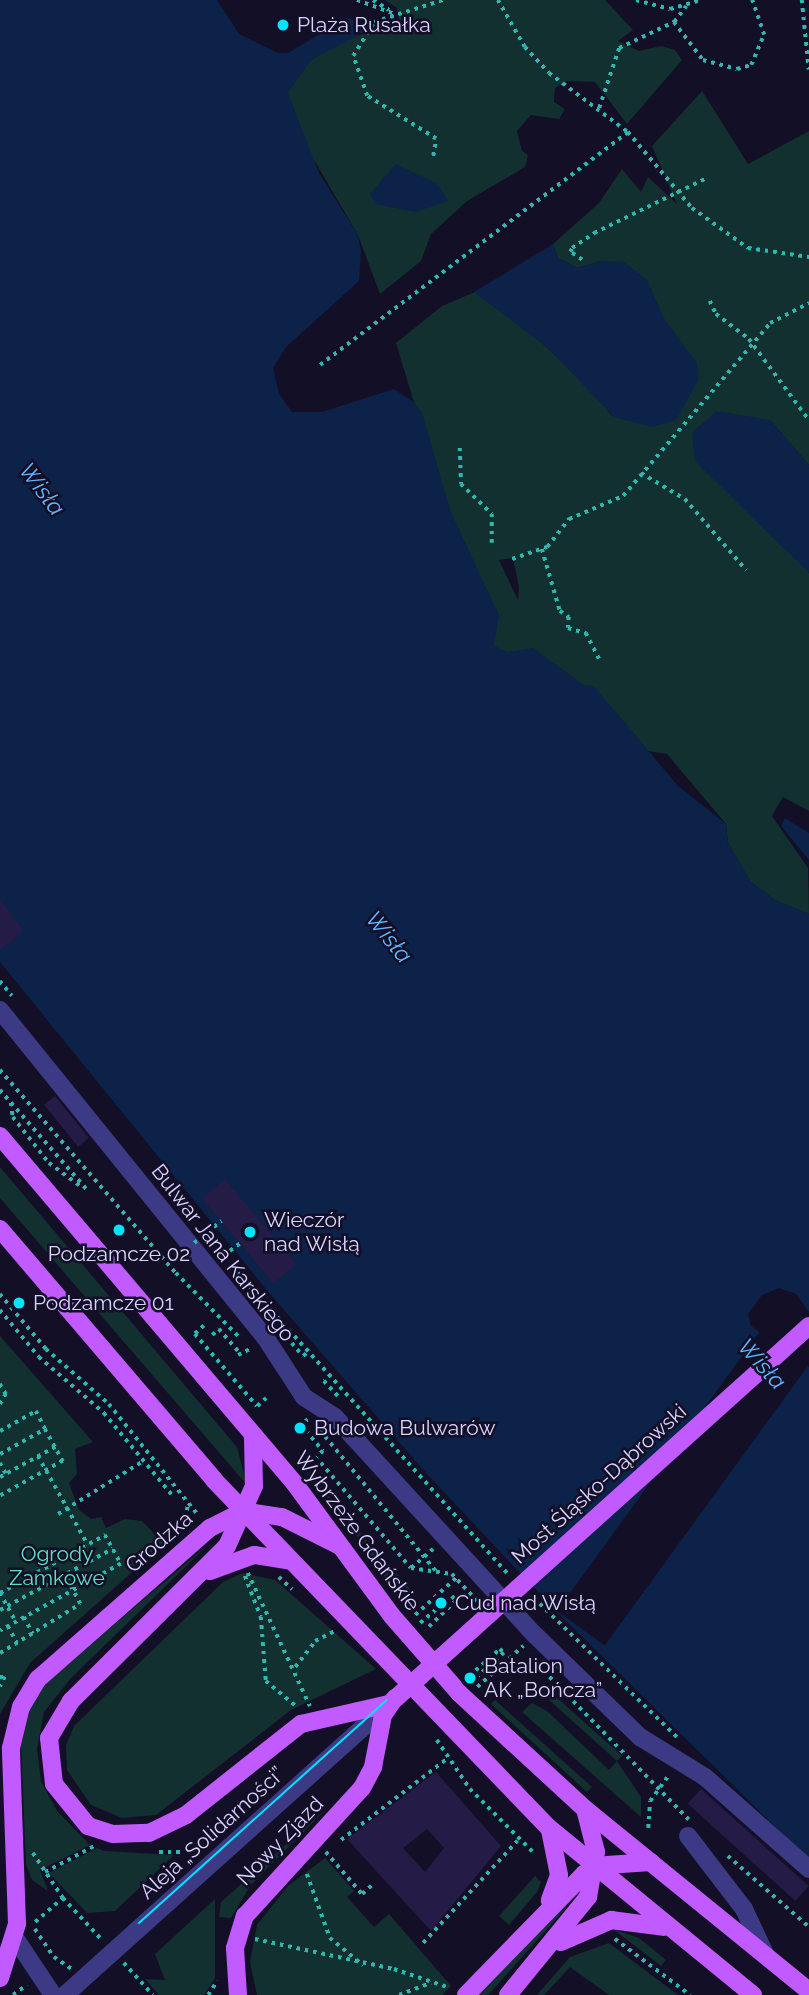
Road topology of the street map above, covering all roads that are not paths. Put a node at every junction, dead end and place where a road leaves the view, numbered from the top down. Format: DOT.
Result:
graph roads {
  1 [pos="0,1010"];
  2 [pos="0,1136"];
  3 [pos="0,1229"];
  4 [pos="809,1326"];
  5 [pos="253,1436"];
  6 [pos="243,1511"];
  7 [pos="345,1549"];
  8 [pos="290,1561"];
  9 [pos="197,1578"];
  10 [pos="392,1701"];
  11 [pos="585,1809"];
  12 [pos="548,1827"];
  13 [pos="692,1832"];
  14 [pos="651,1862"];
  15 [pos="593,1868"];
  16 [pos="809,1869"];
  17 [pos="545,1912"];
  18 [pos="664,1927"];
  19 [pos="15,1938"];
  20 [pos="766,1956"];
  21 [pos="540,1960"];
  22 [pos="0,1978"];
  23 [pos="809,1991"];
  24 [pos="459,1992"];
  25 [pos="53,1995"];
  26 [pos="65,1995"];
  27 [pos="238,1995"];
  28 [pos="508,1995"];
  29 [pos="752,1995"];
  1 -- 16 [label="street, Bulwar Jana Karskiego"];
  2 -- 5 [label="main road, Wybrzeże Gdańskie"];
  3 -- 6 [label="main road"];
  4 -- 10 [label="main road, Most Śląsko-Dąbrowski, bridge"];
  5 -- 6 [label="main road"];
  5 -- 7 [label="main road, Wybrzeże Gdańskie"];
  6 -- 7 [label="main road"];
  6 -- 8 [label="main road"];
  6 -- 9 [label="main road"];
  6 -- 19 [label="main road, Grodzka"];
  7 -- 11 [label="main road, Wybrzeże Gdańskie"];
  8 -- 9 [label="main road"];
  8 -- 12 [label="main road"];
  9 -- 10 [label="main road"];
  10 -- 26 [label="street, Aleja „Solidarności”, bridge"];
  10 -- 27 [label="main road, Nowy Zjazd"];
  11 -- 14 [label="main road, Wybrzeże Gdańskie"];
  11 -- 15 [label="main road"];
  12 -- 15 [label="main road"];
  12 -- 17 [label="main road"];
  13 -- 20 [label="street"];
  14 -- 15 [label="main road"];
  14 -- 20 [label="main road, Wybrzeże Gdańskie"];
  15 -- 17 [label="main road"];
  15 -- 18 [label="main road"];
  15 -- 21 [label="main road"];
  17 -- 24 [label="main road"];
  18 -- 21 [label="main road"];
  18 -- 29 [label="main road"];
  19 -- 22 [label="main road, Grodzka"];
  19 -- 25 [label="street"];
  20 -- 23 [label="main road, Wybrzeże Gdańskie"];
  21 -- 28 [label="main road"];
}
